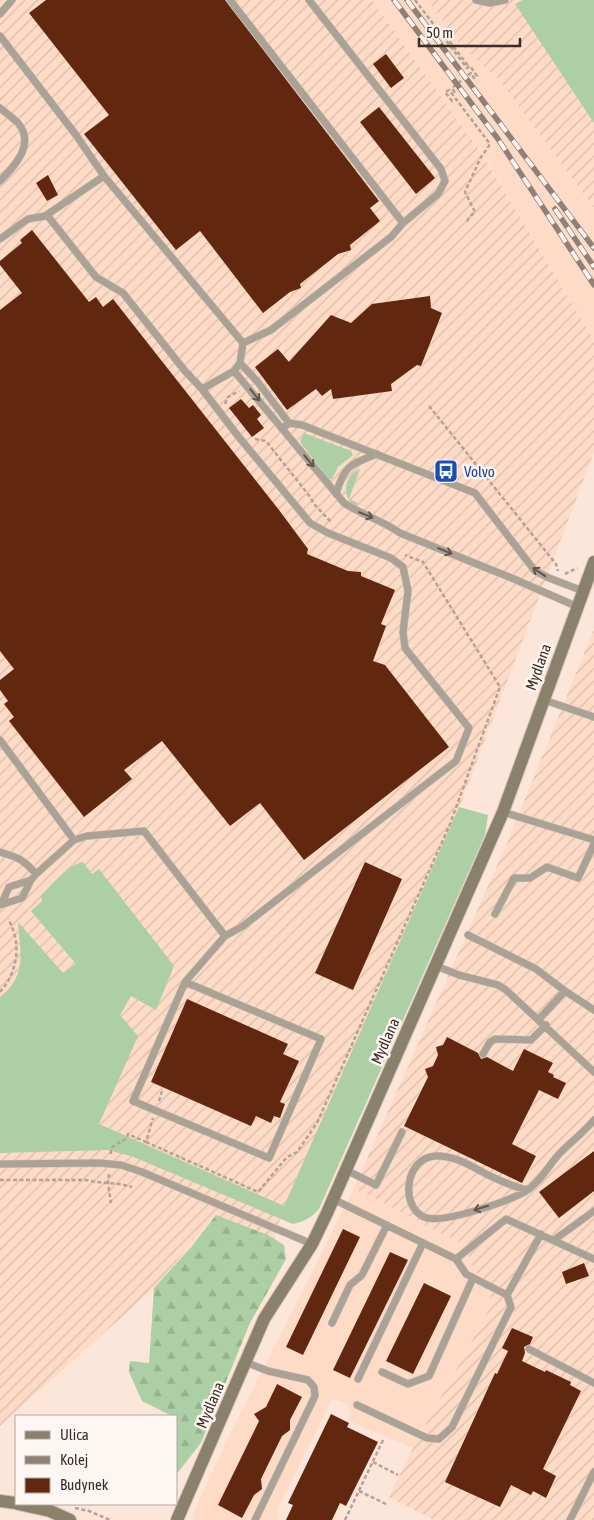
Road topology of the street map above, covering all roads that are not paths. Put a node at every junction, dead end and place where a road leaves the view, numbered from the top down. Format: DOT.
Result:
graph roads {
  1 [pos="12,0"];
  2 [pos="230,0"];
  3 [pos="309,0"];
  4 [pos="476,0"];
  5 [pos="505,0"];
  6 [pos="0,14"];
  7 [pos="0,36"];
  8 [pos="0,108"];
  9 [pos="104,176"];
  10 [pos="0,181"];
  11 [pos="47,215"];
  12 [pos="403,223"];
  13 [pos="0,239"];
  14 [pos="243,343"];
  15 [pos="240,363"];
  16 [pos="234,371"];
  17 [pos="202,389"];
  18 [pos="289,423"];
  19 [pos="282,429"];
  20 [pos="377,454"];
  21 [pos="336,494"];
  22 [pos="594,562"];
  23 [pos="583,591"];
  24 [pos="578,607"];
  25 [pos="544,700"];
  26 [pos="594,718"];
  27 [pos="0,740"];
  28 [pos="503,812"];
  29 [pos="74,840"];
  30 [pos="594,840"];
  31 [pos="594,844"];
  32 [pos="0,852"];
  33 [pos="34,877"];
  34 [pos="1,904"];
  35 [pos="495,914"];
  36 [pos="468,935"];
  37 [pos="225,936"];
  38 [pos="436,966"];
  39 [pos="185,982"];
  40 [pos="565,991"];
  41 [pos="594,1010"];
  42 [pos="539,1019"];
  43 [pos="546,1025"];
  44 [pos="483,1054"];
  45 [pos="594,1072"];
  46 [pos="594,1120"];
  47 [pos="402,1132"];
  48 [pos="0,1164"];
  49 [pos="346,1170"];
  50 [pos="527,1190"];
  51 [pos="333,1199"];
  52 [pos="594,1211"];
  53 [pos="387,1225"];
  54 [pos="540,1234"];
  55 [pos="554,1240"];
  56 [pos="423,1243"];
  57 [pos="312,1244"];
  58 [pos="456,1259"];
  59 [pos="594,1259"];
  60 [pos="473,1278"];
  61 [pos="507,1295"];
  62 [pos="332,1323"];
  63 [pos="529,1349"];
  64 [pos="246,1362"];
  65 [pos="382,1372"];
  66 [pos="358,1379"];
  67 [pos="594,1383"];
  68 [pos="357,1405"];
  69 [pos="594,1472"];
  70 [pos="0,1501"];
  71 [pos="15,1504"];
  72 [pos="22,1505"];
  73 [pos="70,1520"];
  74 [pos="178,1520"];
  75 [pos="255,1520"];
  76 [pos="570,1520"];
  1 -- 6 [label="lane"];
  2 -- 12 [label="lane"];
  3 -- 12 [label="lane"];
  4 -- 5 [label="lane"];
  7 -- 9 [label="lane"];
  8 -- 10 [label="lane"];
  9 -- 11 [label="lane"];
  9 -- 14 [label="lane"];
  11 -- 13 [label="lane"];
  11 -- 17 [label="lane"];
  12 -- 14 [label="lane"];
  14 -- 15 [label="lane"];
  15 -- 16 [label="lane"];
  15 -- 18 [label="lane"];
  16 -- 17 [label="lane"];
  16 -- 19 [label="lane, one-way"];
  17 -- 37 [label="lane"];
  18 -- 19 [label="lane"];
  18 -- 20 [label="lane"];
  19 -- 21 [label="lane, one-way"];
  20 -- 21 [label="lane"];
  23 -- 20 [label="lane, one-way"];
  21 -- 24 [label="lane, one-way"];
  22 -- 23 [label="street, Mydlana"];
  23 -- 24 [label="street, Mydlana"];
  24 -- 25 [label="street, Mydlana"];
  25 -- 26 [label="lane"];
  25 -- 28 [label="street, Mydlana"];
  27 -- 29 [label="lane"];
  28 -- 30 [label="lane"];
  28 -- 38 [label="street, Mydlana"];
  29 -- 33 [label="lane"];
  29 -- 37 [label="lane"];
  31 -- 35 [label="lane"];
  32 -- 33 [label="lane"];
  33 -- 34 [label="lane"];
  33 -- 34 [label="lane"];
  36 -- 40 [label="lane"];
  37 -- 39 [label="lane"];
  38 -- 42 [label="lane"];
  38 -- 49 [label="street, Mydlana"];
  39 -- 39 [label="lane"];
  40 -- 41 [label="lane"];
  40 -- 42 [label="lane"];
  42 -- 43 [label="lane"];
  43 -- 44 [label="lane"];
  43 -- 45 [label="lane"];
  46 -- 50 [label="lane"];
  47 -- 49 [label="lane"];
  48 -- 57 [label="lane"];
  49 -- 51 [label="street, Mydlana"];
  50 -- 50 [label="lane, one-way"];
  51 -- 53 [label="lane"];
  51 -- 57 [label="street, Mydlana"];
  52 -- 55 [label="lane"];
  53 -- 56 [label="lane"];
  53 -- 62 [label="lane"];
  54 -- 55 [label="lane"];
  54 -- 58 [label="lane"];
  54 -- 61 [label="lane"];
  55 -- 59 [label="lane"];
  56 -- 58 [label="lane"];
  56 -- 66 [label="lane"];
  57 -- 64 [label="street, Mydlana"];
  58 -- 60 [label="lane"];
  60 -- 61 [label="lane"];
  60 -- 65 [label="lane"];
  61 -- 68 [label="lane"];
  63 -- 67 [label="lane"];
  64 -- 74 [label="street, Mydlana"];
  64 -- 75 [label="lane"];
  69 -- 76 [label="lane"];
  70 -- 71 [label="street"];
  72 -- 73 [label="street"];
}
